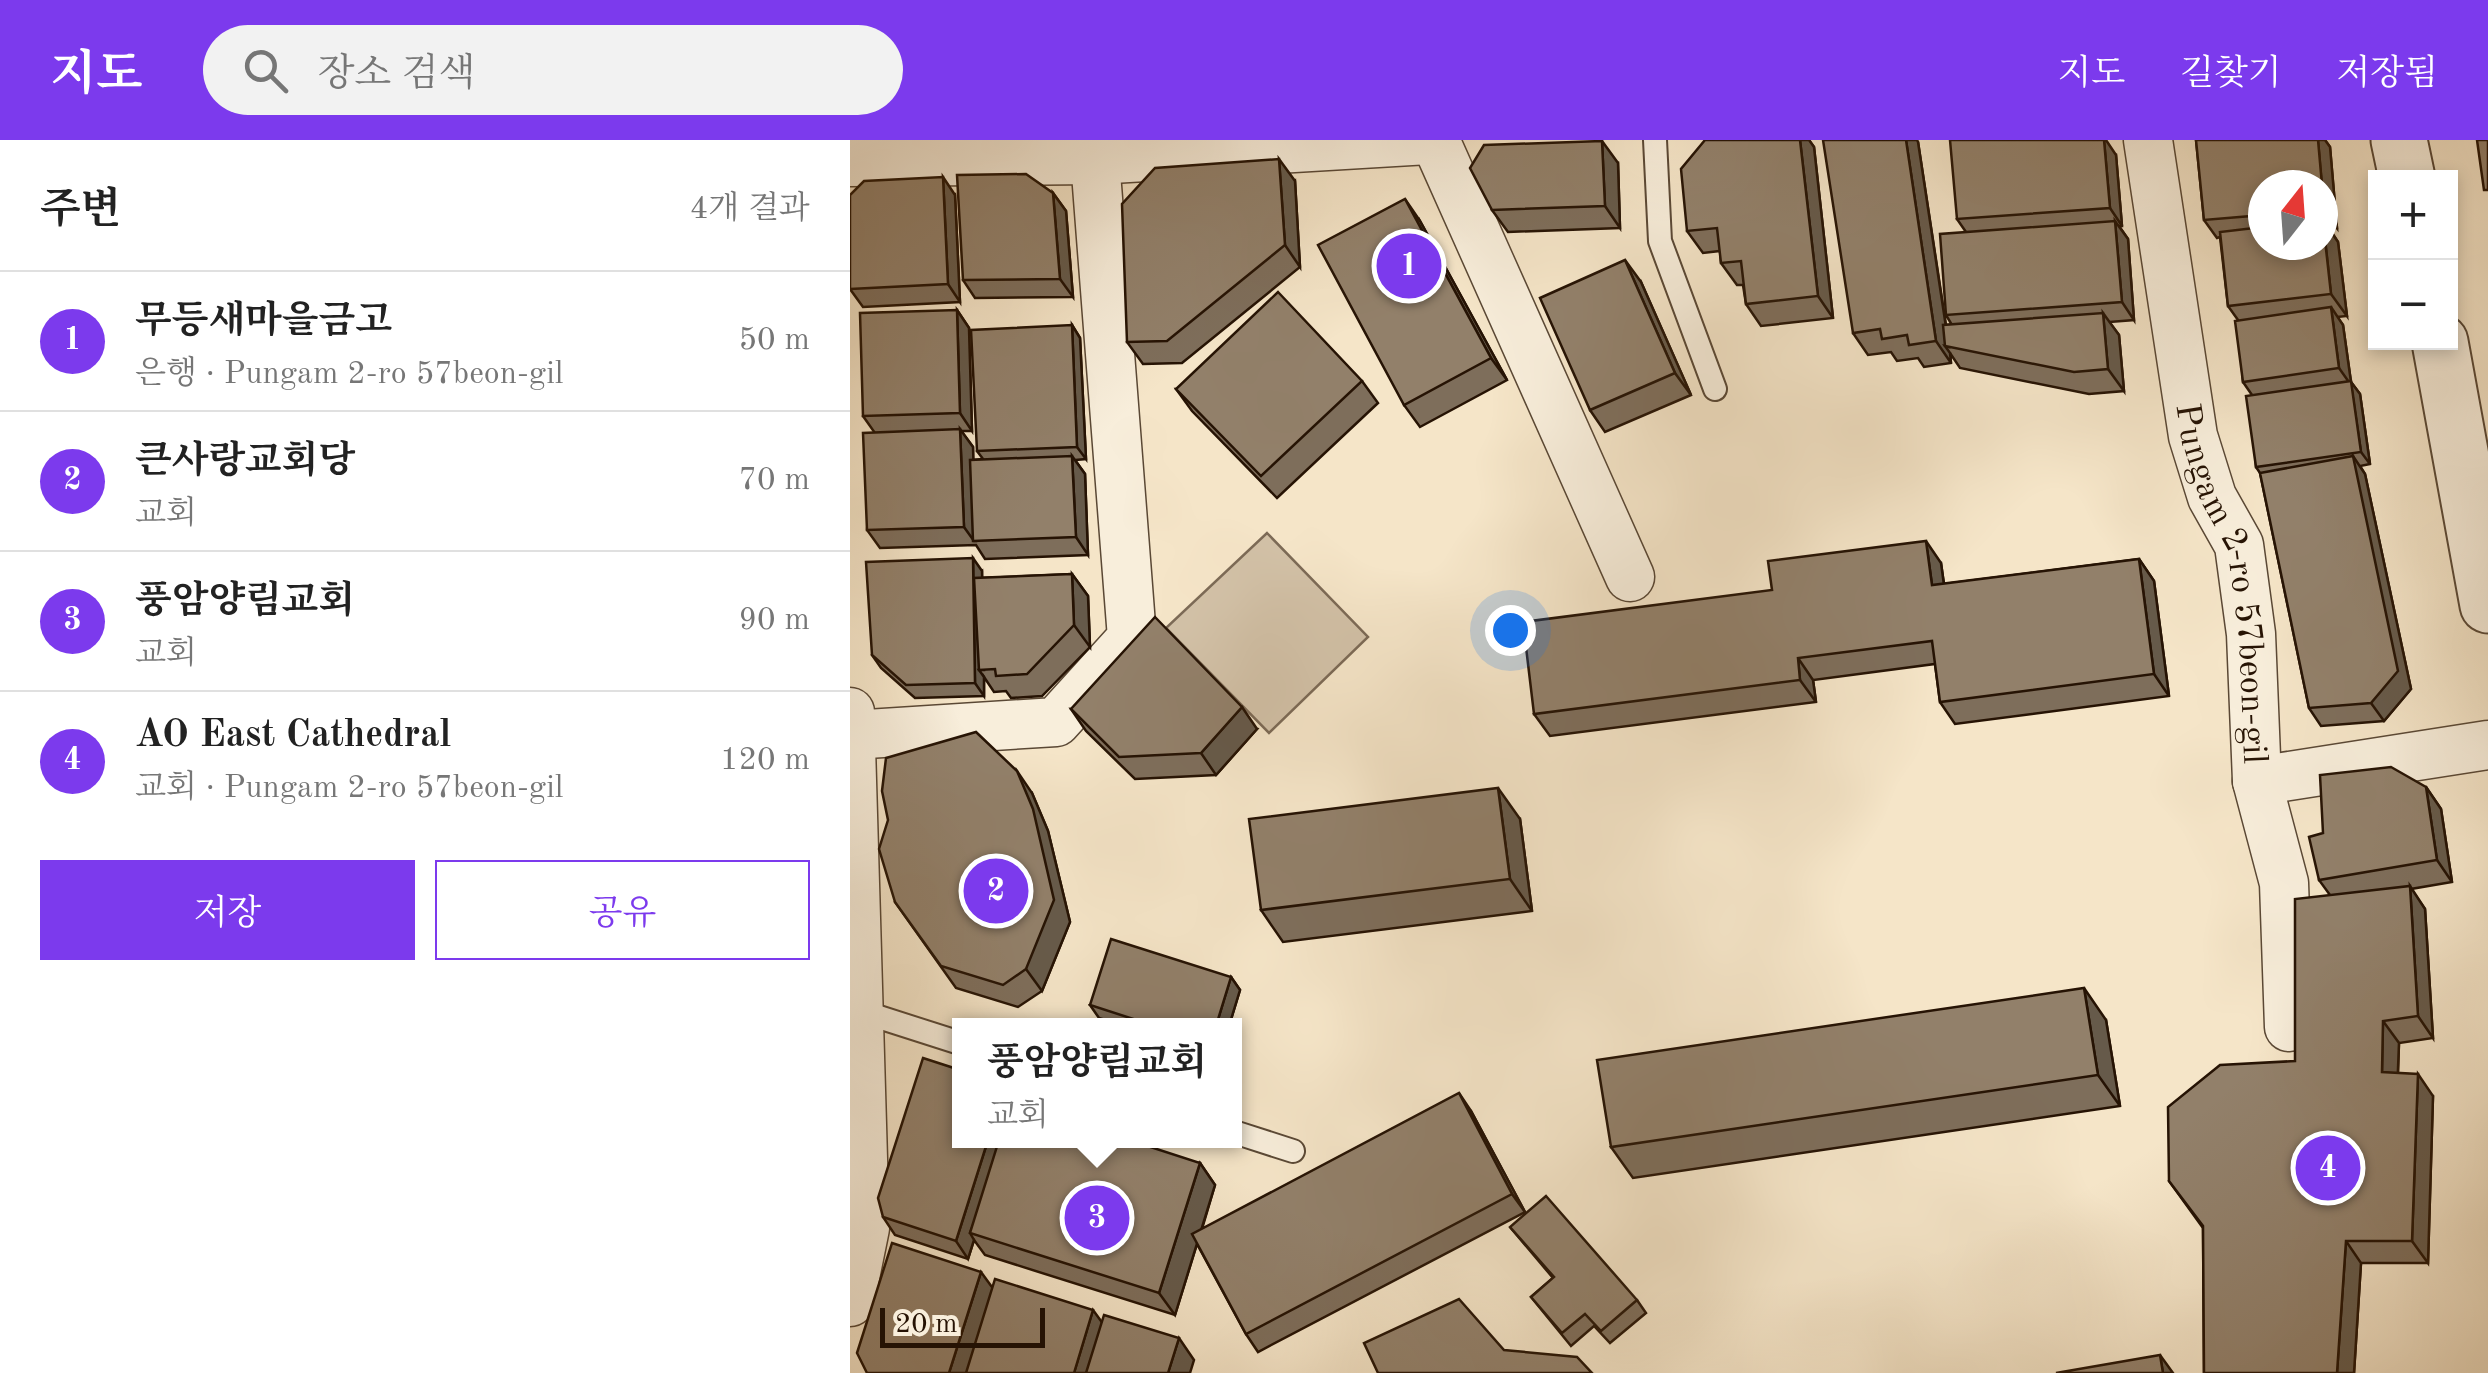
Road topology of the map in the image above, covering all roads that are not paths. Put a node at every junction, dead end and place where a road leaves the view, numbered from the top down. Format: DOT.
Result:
graph roads {
  1 [pos="1432,140"];
  2 [pos="1655,140"];
  3 [pos="2148,140"];
  4 [pos="2399,140"];
  5 [pos="1095,160"];
  6 [pos="850,162"];
  7 [pos="2405,170"];
  8 [pos="2441,350"];
  9 [pos="1715,389"];
  10 [pos="1630,577"];
  11 [pos="2488,605"];
  12 [pos="850,712"];
  13 [pos="851,735"];
  14 [pos="2488,745"];
  15 [pos="2257,781"];
  16 [pos="860,1010"];
  17 [pos="2289,1027"];
  18 [pos="952,1040"];
  19 [pos="1242,1134"];
  20 [pos="1293,1150"];
  21 [pos="850,1302"];
  1 -- 5 [label="street"];
  1 -- 10 [label="street"];
  2 -- 9 [label="lane"];
  3 -- 15 [label="street, Pungam 2-ro 57beon-gil"];
  4 -- 7 [label="street"];
  5 -- 6 [label="street"];
  5 -- 13 [label="street"];
  8 -- 11 [label="street"];
  12 -- 13 [label="street"];
  13 -- 16 [label="street"];
  14 -- 15 [label="street"];
  15 -- 17 [label="street, Pungam 2-ro 57beon-gil"];
  16 -- 18 [label="lane"];
  16 -- 21 [label="street"];
  19 -- 20 [label="lane"];
}
